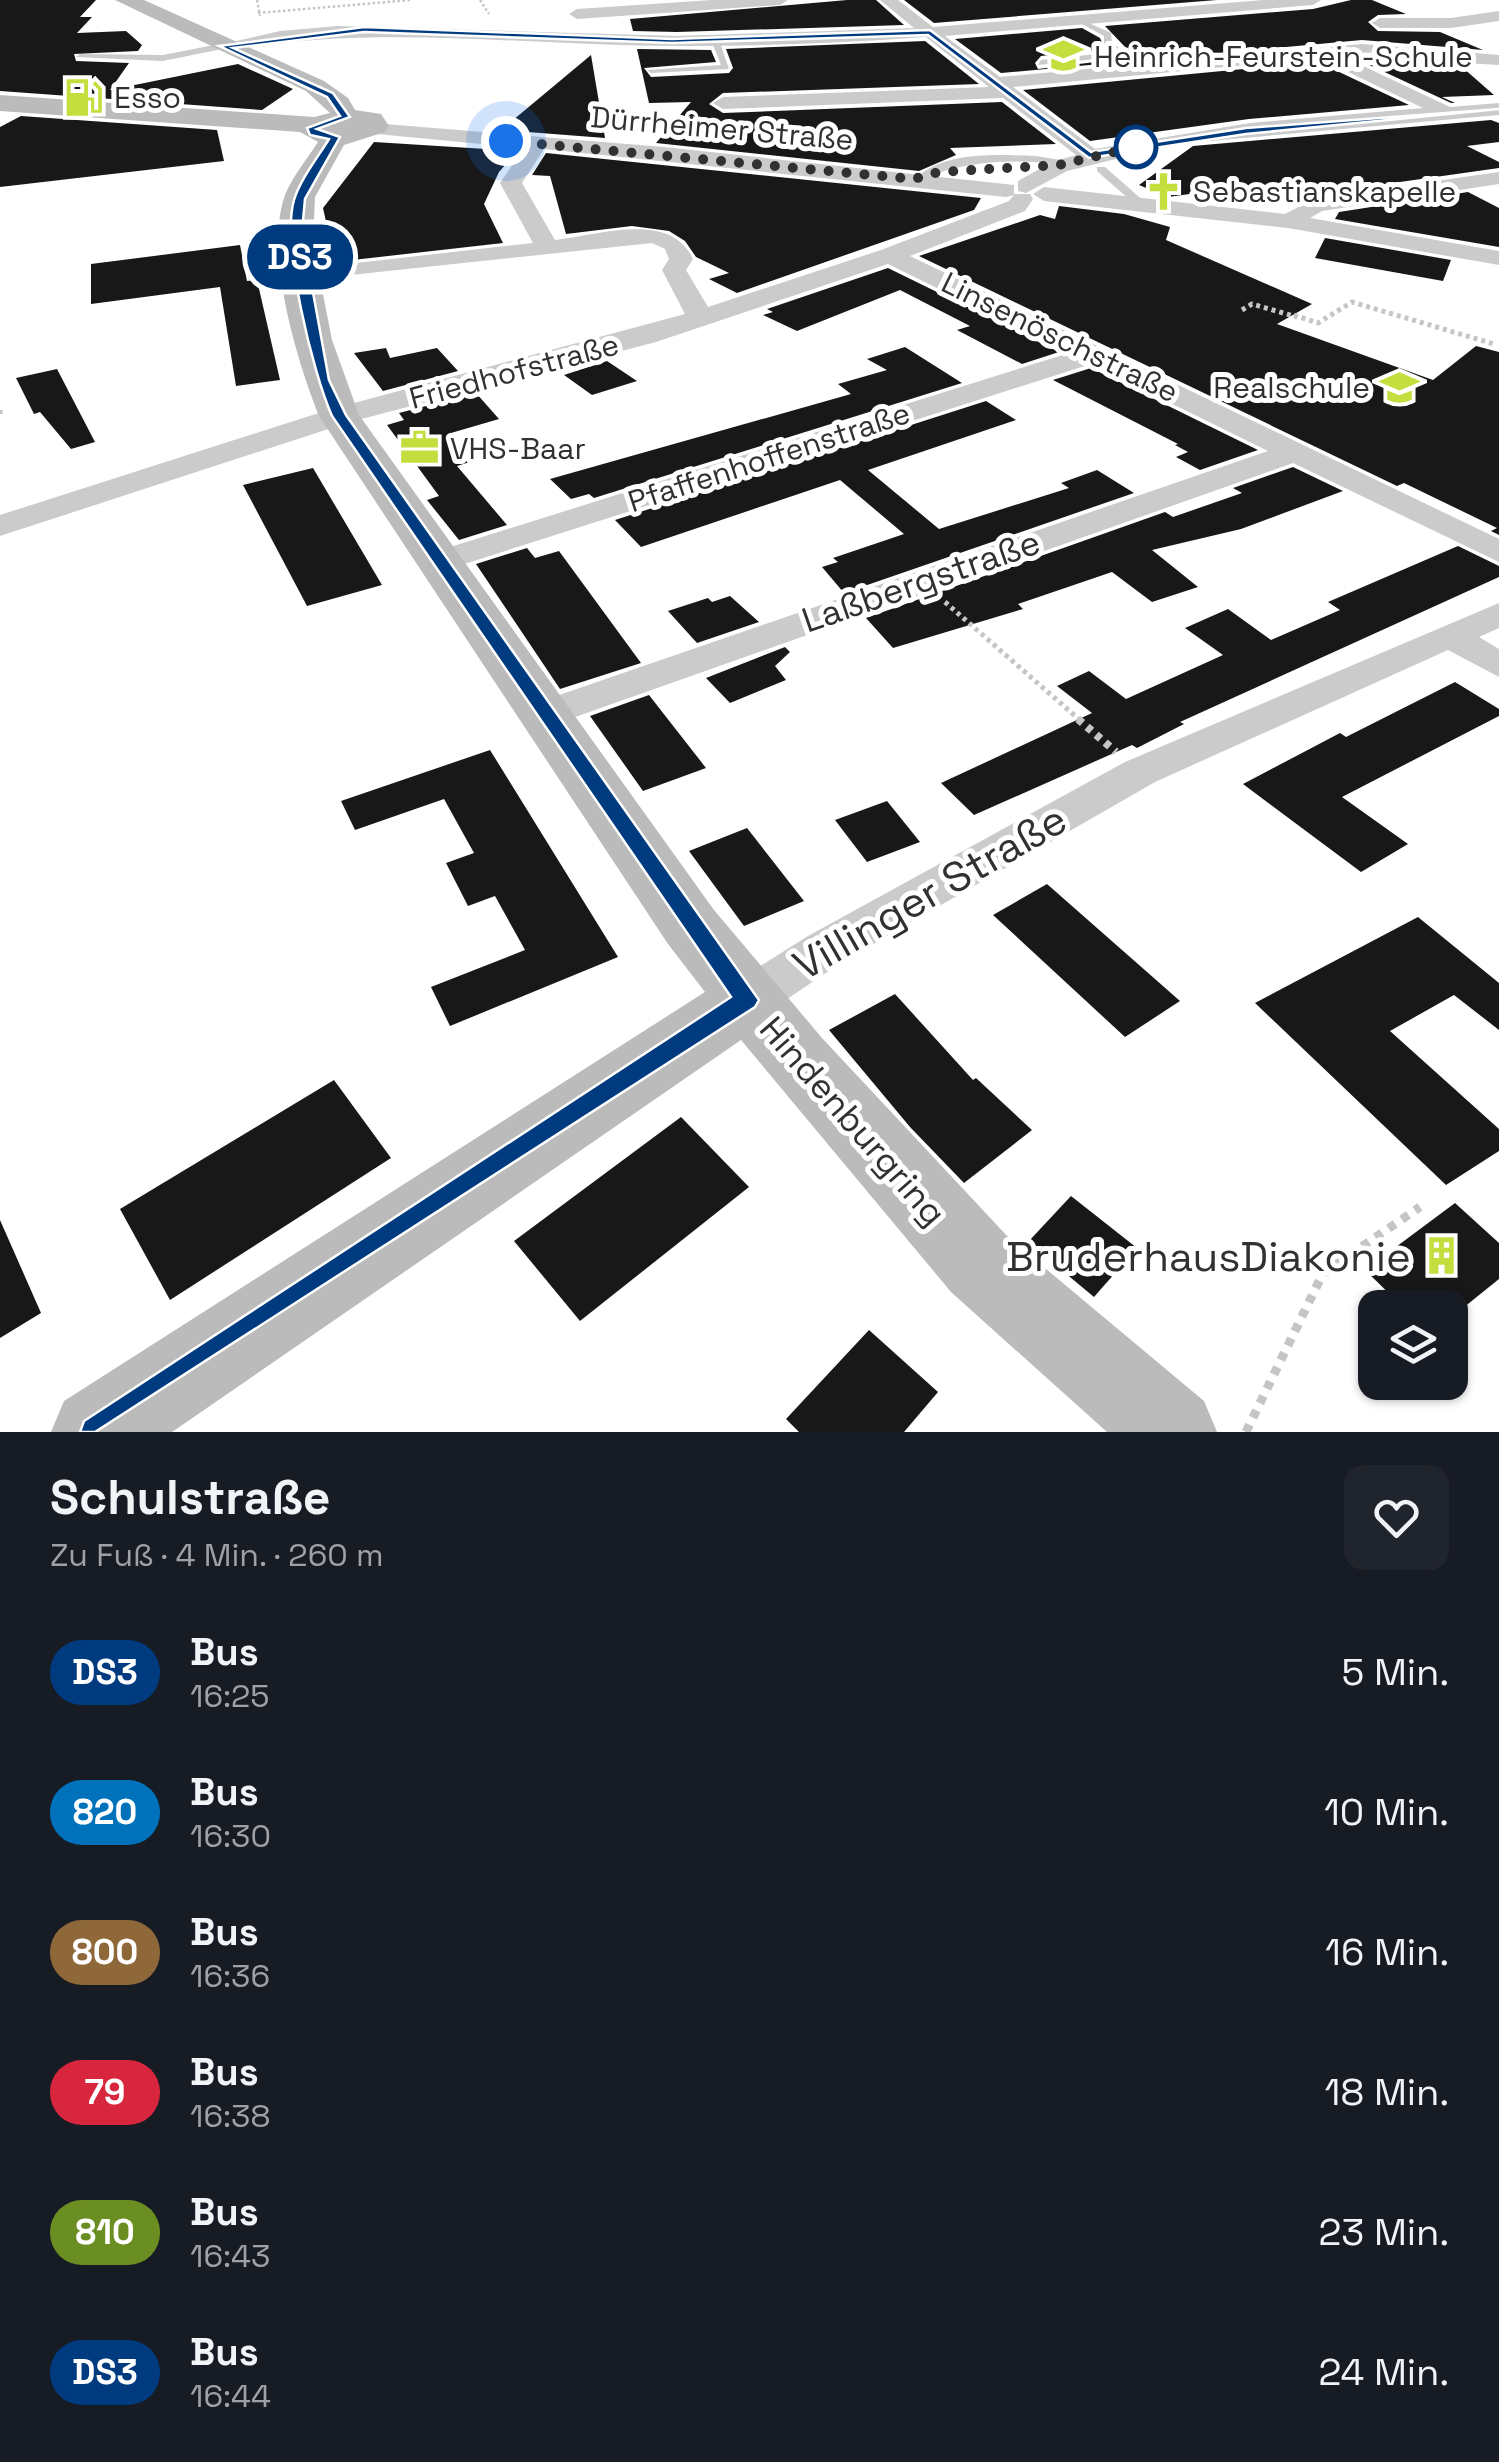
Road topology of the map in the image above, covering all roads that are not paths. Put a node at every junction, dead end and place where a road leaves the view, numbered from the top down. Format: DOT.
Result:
graph roads {
  1 [pos="126,0"];
  2 [pos="780,0"];
  3 [pos="888,0"];
  4 [pos="1313,0"];
  5 [pos="746,1"];
  6 [pos="1222,4"];
  7 [pos="1408,5"];
  8 [pos="572,7"];
  9 [pos="1178,12"];
  10 [pos="1499,16"];
  11 [pos="1081,20"];
  12 [pos="1380,23"];
  13 [pos="1451,23"];
  14 [pos="1258,26"];
  15 [pos="1210,27"];
  16 [pos="930,32"];
  17 [pos="590,38"];
  18 [pos="715,40"];
  19 [pos="1289,40"];
  20 [pos="1242,42"];
  21 [pos="191,43"];
  22 [pos="224,46"];
  23 [pos="1320,53"];
  24 [pos="80,57"];
  25 [pos="1274,57"];
  26 [pos="1499,57"];
  27 [pos="1041,63"];
  28 [pos="651,70"];
  29 [pos="1308,74"];
  30 [pos="1004,87"];
  31 [pos="1360,100"];
  32 [pos="0,103"];
  33 [pos="723,103"];
  34 [pos="1499,110"];
  35 [pos="1453,113"];
  36 [pos="1394,117"];
  37 [pos="331,126"];
  38 [pos="373,128"];
  39 [pos="1497,132"];
  40 [pos="537,144"];
  41 [pos="1079,163"];
  42 [pos="920,176"];
  43 [pos="1499,178"];
  44 [pos="1024,192"];
  45 [pos="1143,206"];
  46 [pos="1288,221"];
  47 [pos="547,247"];
  48 [pos="890,254"];
  49 [pos="1499,258"];
  50 [pos="302,276"];
  51 [pos="706,316"];
  52 [pos="1098,353"];
  53 [pos="339,416"];
  54 [pos="1295,452"];
  55 [pos="0,526"];
  56 [pos="1499,552"];
  57 [pos="440,561"];
  58 [pos="1499,614"];
  59 [pos="1451,636"];
  60 [pos="1499,665"];
  61 [pos="548,713"];
  62 [pos="747,1000"];
  63 [pos="95,1432"];
  64 [pos="1173,1432"];
  1 -- 21 [label="main road"];
  2 -- 5 [label="street"];
  3 -- 16 [label="street"];
  4 -- 6 [label="street"];
  5 -- 8 [label="street"];
  6 -- 9 [label="street"];
  6 -- 14 [label="street"];
  7 -- 13 [label="street"];
  8 -- 17 [label="street"];
  9 -- 11 [label="street"];
  9 -- 15 [label="street"];
  10 -- 13 [label="street"];
  11 -- 16 [label="street"];
  11 -- 27 [label="lane"];
  12 -- 13 [label="street"];
  13 -- 26 [label="street"];
  16 -- 18 [label="street"];
  16 -- 30 [label="street"];
  17 -- 18 [label="street"];
  17 -- 22 [label="street"];
  18 -- 28 [label="lane"];
  19 -- 23 [label="street"];
  20 -- 25 [label="street"];
  21 -- 22 [label="main road"];
  21 -- 24 [label="lane"];
  22 -- 37 [label="main road"];
  23 -- 25 [label="street"];
  23 -- 26 [label="street"];
  23 -- 35 [label="street"];
  25 -- 29 [label="street"];
  25 -- 30 [label="street"];
  30 -- 33 [label="street"];
  30 -- 41 [label="street"];
  31 -- 36 [label="street"];
  32 -- 37 [label="main road"];
  34 -- 35 [label="street"];
  35 -- 36 [label="street"];
  35 -- 39 [label="street"];
  36 -- 41 [label="street"];
  37 -- 38 [label="main road"];
  37 -- 50 [label="main road, Hindenburgring"];
  38 -- 40 [label="street, Dürrheimer Straße"];
  40 -- 42 [label="street, Dürrheimer Straße"];
  40 -- 47 [label="street"];
  41 -- 42 [label="lane"];
  41 -- 44 [label="street, Friedhofstraße"];
  41 -- 45 [label="lane"];
  42 -- 44 [label="street, Dürrheimer Straße"];
  43 -- 46 [label="street"];
  44 -- 45 [label="street, Dürrheimer Straße"];
  44 -- 48 [label="street, Friedhofstraße"];
  45 -- 46 [label="street, Dürrheimer Straße"];
  46 -- 49 [label="street, Dürrheimer Straße"];
  47 -- 50 [label="street"];
  47 -- 51 [label="street"];
  48 -- 51 [label="street, Friedhofstraße"];
  48 -- 52 [label="street, Linsenöschstraße"];
  50 -- 53 [label="main road, Hindenburgring"];
  51 -- 53 [label="street, Friedhofstraße"];
  52 -- 54 [label="street, Linsenöschstraße"];
  52 -- 57 [label="street, Pfaffenhoffenstraße"];
  53 -- 55 [label="street, Friedhofstraße"];
  53 -- 57 [label="main road, Hindenburgring"];
  54 -- 56 [label="street, Linsenöschstraße"];
  54 -- 61 [label="street, Laßbergstraße"];
  57 -- 61 [label="main road, Hindenburgring"];
  58 -- 59 [label="street, Villinger Straße"];
  59 -- 60 [label="street"];
  59 -- 62 [label="street, Villinger Straße"];
  61 -- 62 [label="main road, Hindenburgring"];
  62 -- 63 [label="main road, Villinger Straße"];
  62 -- 64 [label="main road, Hindenburgring"];
}
